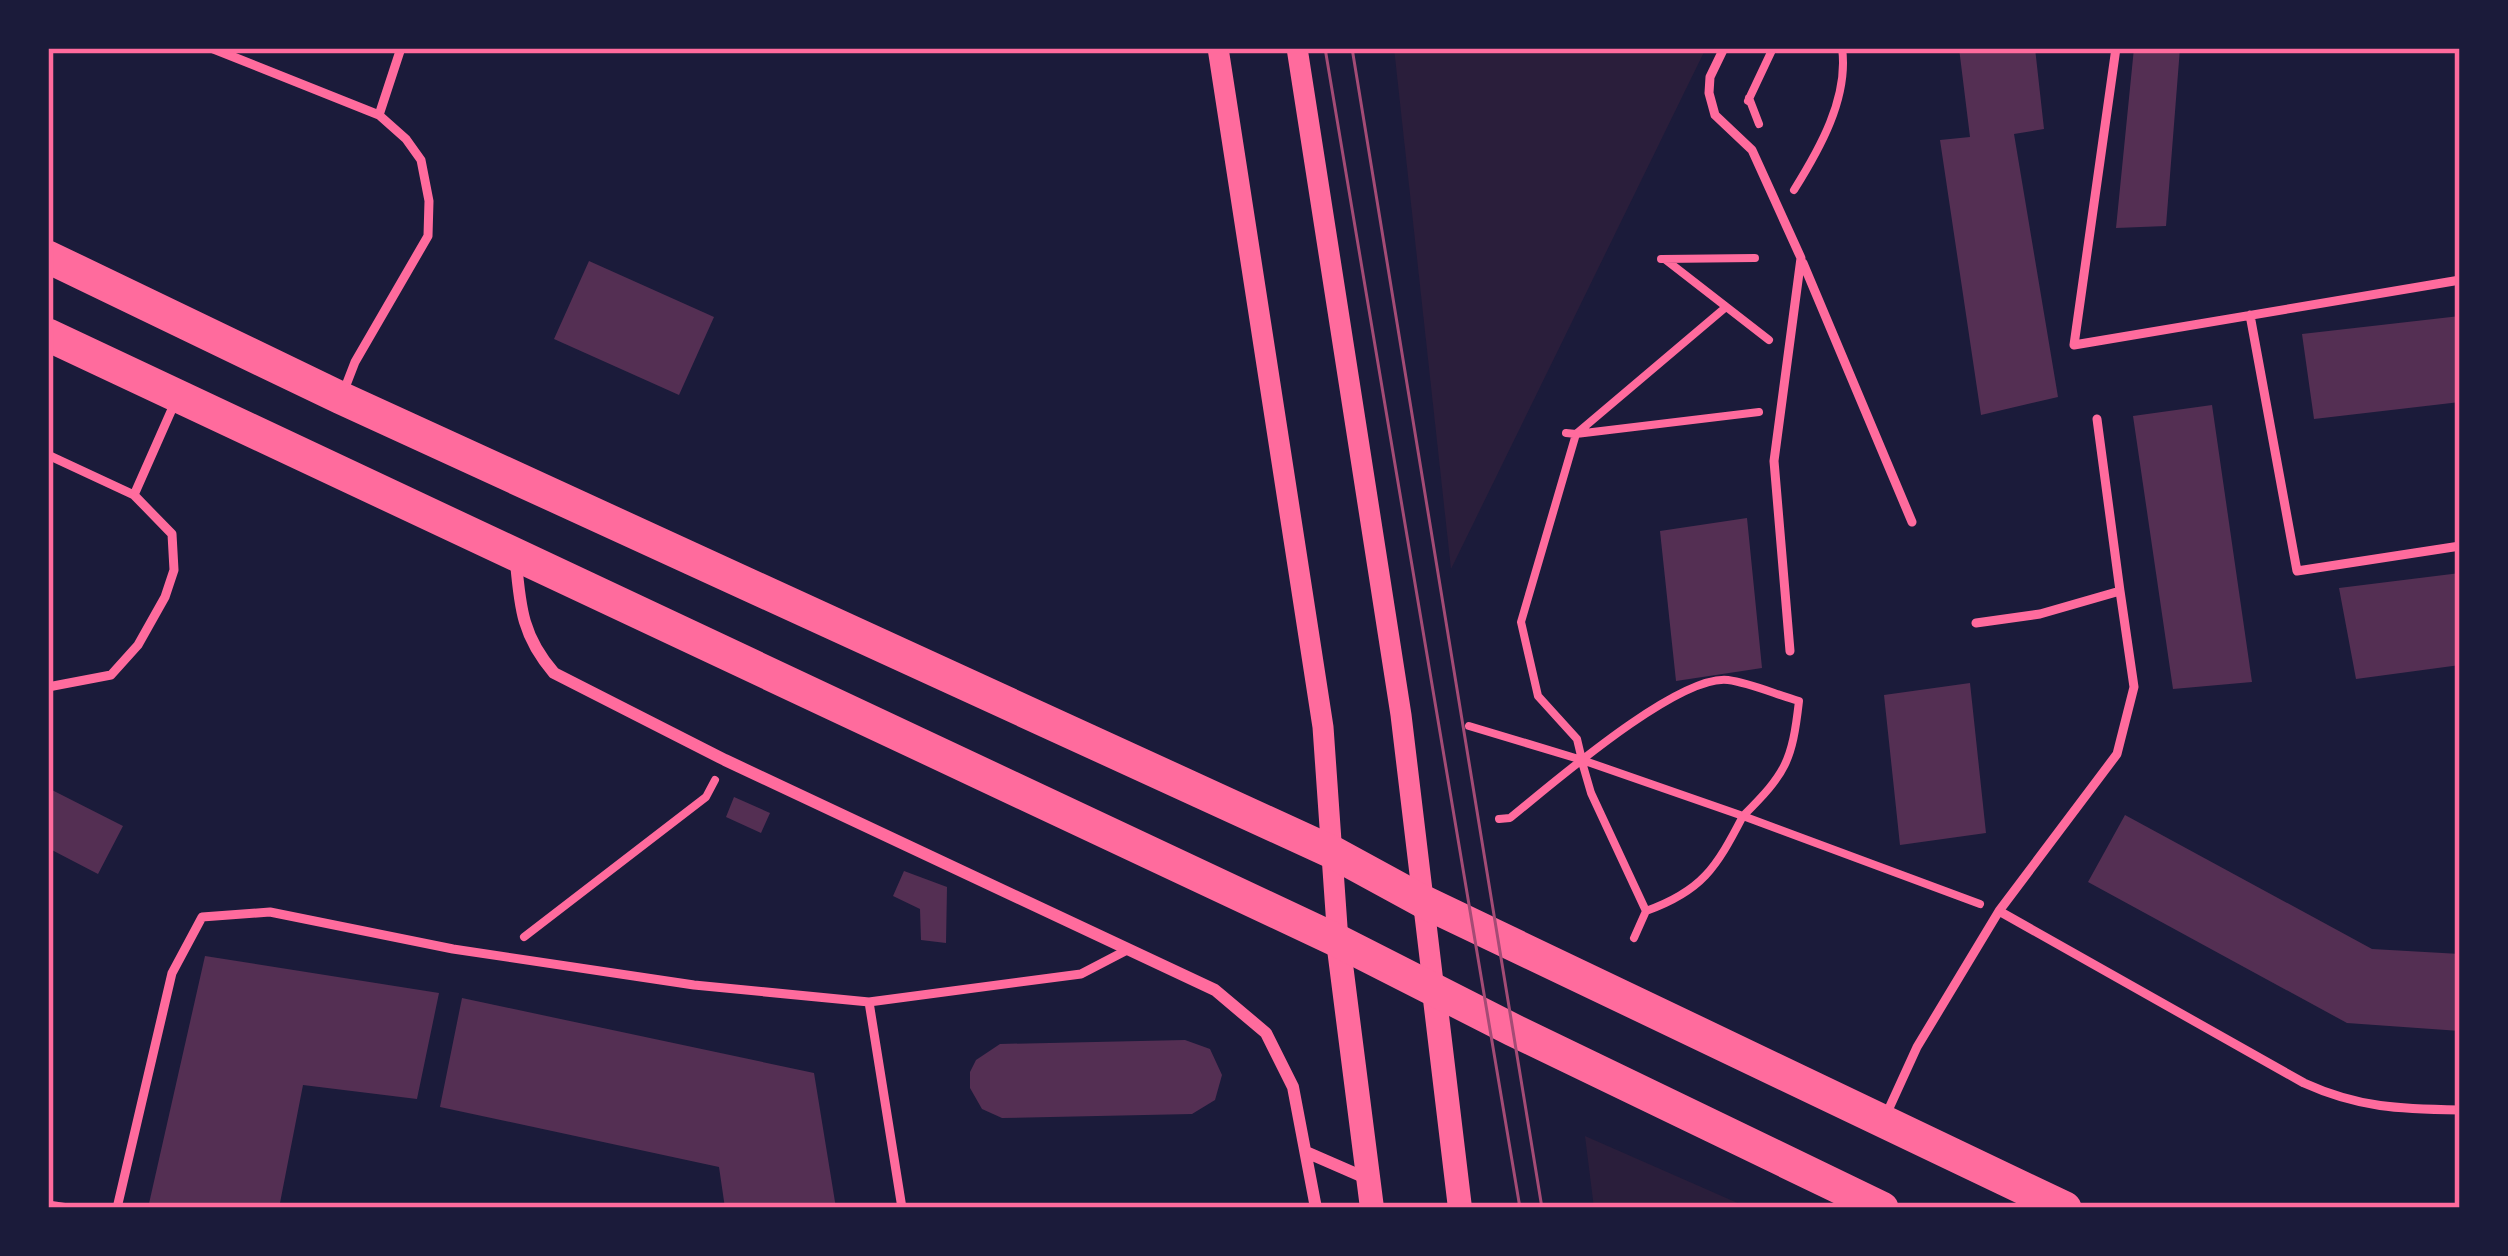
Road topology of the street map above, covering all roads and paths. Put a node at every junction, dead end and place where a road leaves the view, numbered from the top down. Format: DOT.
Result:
graph roads {
  1 [pos="211,48"];
  2 [pos="401,48"];
  3 [pos="1218,48"];
  4 [pos="1297,48"];
  5 [pos="1724,48"];
  6 [pos="1773,48"];
  7 [pos="1842,48"];
  8 [pos="2116,48"];
  9 [pos="379,115"];
  10 [pos="1734,130"];
  11 [pos="1790,197"];
  12 [pos="48,257"];
  13 [pos="1755,258"];
  14 [pos="1801,258"];
  15 [pos="2460,280"];
  16 [pos="1726,307"];
  17 [pos="2250,315"];
  18 [pos="48,334"];
  19 [pos="1788,355"];
  20 [pos="178,396"];
  21 [pos="340,398"];
  22 [pos="1781,409"];
  23 [pos="2097,419"];
  24 [pos="1571,434"];
  25 [pos="48,455"];
  26 [pos="134,495"];
  27 [pos="1912,523"];
  28 [pos="2460,546"];
  29 [pos="515,555"];
  30 [pos="2120,591"];
  31 [pos="1976,623"];
  32 [pos="1790,651"];
  33 [pos="48,687"];
  34 [pos="1469,726"];
  35 [pos="725,760"];
  36 [pos="1582,760"];
  37 [pos="1743,816"];
  38 [pos="1499,820"];
  39 [pos="1334,853"];
  40 [pos="1422,901"];
  41 [pos="1646,911"];
  42 [pos="1999,911"];
  43 [pos="1634,938"];
  44 [pos="1338,941"];
  45 [pos="515,944"];
  46 [pos="1129,949"];
  47 [pos="1434,991"];
  48 [pos="869,1002"];
  49 [pos="2460,1110"];
  50 [pos="1883,1120"];
  51 [pos="1306,1152"];
  52 [pos="1368,1179"];
  53 [pos="48,1205"];
  54 [pos="68,1208"];
  55 [pos="117,1208"];
  56 [pos="902,1208"];
  57 [pos="1316,1208"];
  58 [pos="1372,1208"];
  59 [pos="1460,1208"];
  60 [pos="1882,1208"];
  61 [pos="2065,1208"];
  1 -- 9 [label="lane"];
  2 -- 9 [label="lane"];
  3 -- 39 [label="street"];
  4 -- 40 [label="street"];
  5 -- 10 [label="lane"];
  6 -- 10 [label="path"];
  7 -- 11 [label="path"];
  8 -- 17 [label="lane"];
  9 -- 21 [label="lane"];
  10 -- 14 [label="lane"];
  12 -- 21 [label="highway"];
  13 -- 16 [label="path"];
  14 -- 19 [label="lane"];
  14 -- 27 [label="lane"];
  15 -- 17 [label="lane"];
  16 -- 19 [label="path"];
  16 -- 24 [label="path"];
  17 -- 28 [label="lane"];
  18 -- 20 [label="highway"];
  19 -- 22 [label="lane"];
  20 -- 26 [label="lane"];
  20 -- 29 [label="highway"];
  21 -- 39 [label="highway"];
  22 -- 24 [label="path"];
  22 -- 32 [label="lane"];
  23 -- 30 [label="lane"];
  24 -- 36 [label="path"];
  25 -- 26 [label="lane"];
  26 -- 33 [label="lane"];
  29 -- 35 [label="street"];
  29 -- 44 [label="highway"];
  30 -- 31 [label="lane"];
  30 -- 42 [label="lane"];
  34 -- 36 [label="path"];
  35 -- 45 [label="path"];
  35 -- 46 [label="street"];
  36 -- 37 [label="path"];
  36 -- 37 [label="path"];
  36 -- 38 [label="path"];
  36 -- 41 [label="path"];
  37 -- 41 [label="path"];
  37 -- 42 [label="path"];
  39 -- 40 [label="highway"];
  39 -- 44 [label="street"];
  40 -- 47 [label="street"];
  40 -- 50 [label="highway"];
  41 -- 43 [label="path"];
  42 -- 49 [label="lane"];
  42 -- 50 [label="lane"];
  44 -- 47 [label="highway"];
  44 -- 52 [label="main road"];
  46 -- 48 [label="lane"];
  46 -- 51 [label="street"];
  47 -- 59 [label="main road"];
  47 -- 60 [label="highway"];
  48 -- 55 [label="lane"];
  48 -- 56 [label="lane"];
  50 -- 61 [label="highway"];
  51 -- 52 [label="street"];
  51 -- 57 [label="street"];
  52 -- 58 [label="main road"];
  53 -- 54 [label="lane"];
}
